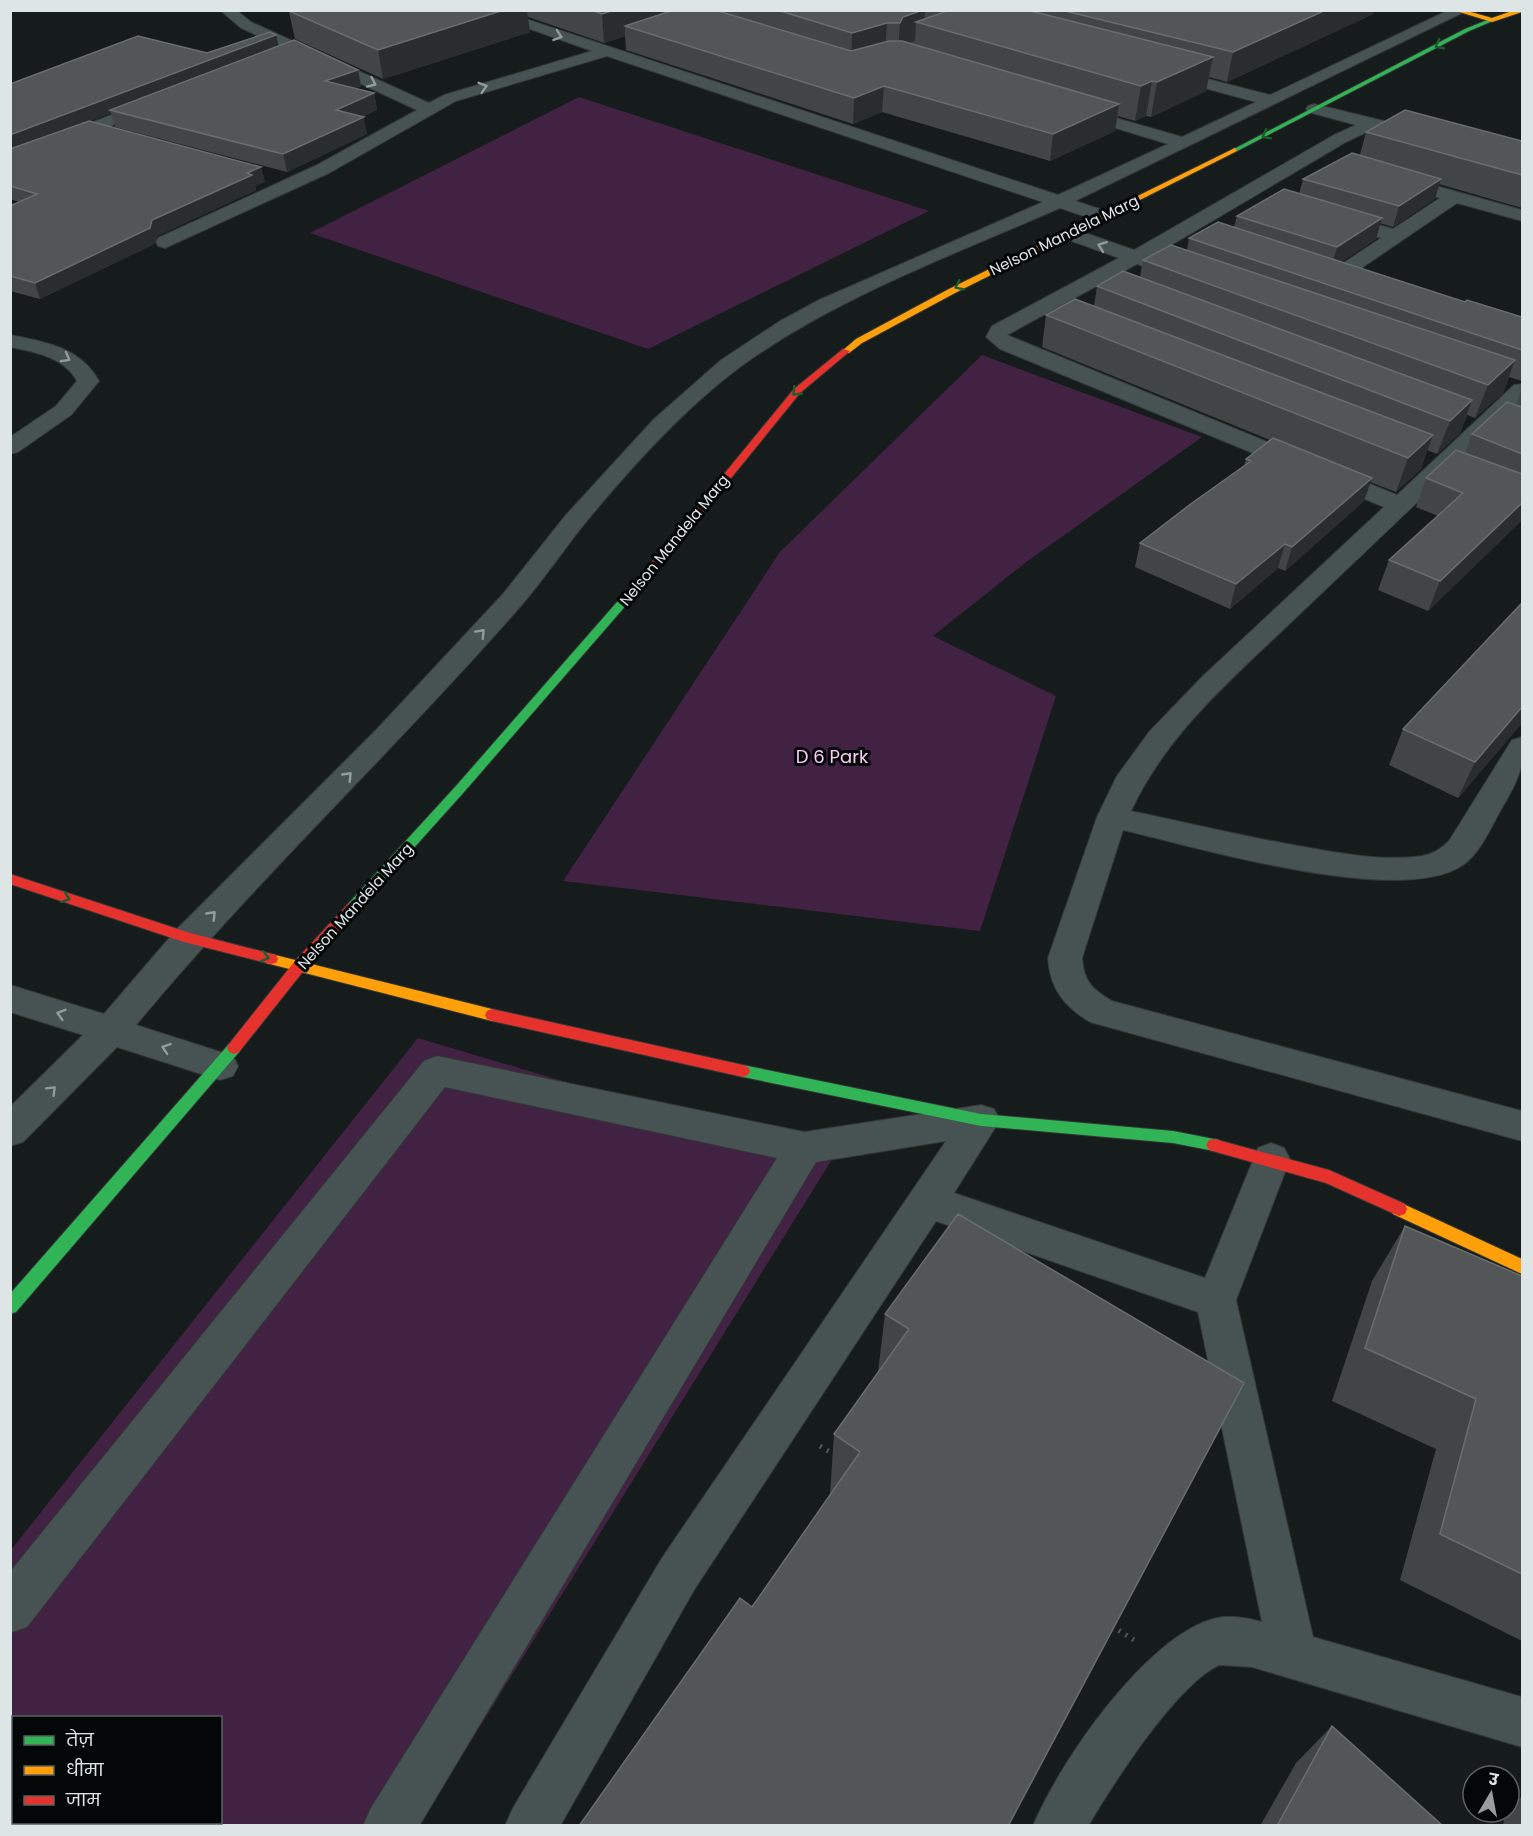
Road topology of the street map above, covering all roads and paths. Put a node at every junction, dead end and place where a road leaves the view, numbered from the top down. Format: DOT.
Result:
graph roads {
  1 [pos="227,10"];
  2 [pos="483,10"];
  3 [pos="1522,10"];
  4 [pos="1449,17"];
  5 [pos="1492,20"];
  6 [pos="635,42"];
  7 [pos="298,49"];
  8 [pos="604,52"];
  9 [pos="277,57"];
  10 [pos="1144,68"];
  11 [pos="168,99"];
  12 [pos="1274,101"];
  13 [pos="1062,107"];
  14 [pos="428,109"];
  15 [pos="1314,109"];
  16 [pos="1375,124"];
  17 [pos="92,128"];
  18 [pos="1400,129"];
  19 [pos="114,134"];
  20 [pos="1184,143"];
  21 [pos="1314,156"];
  22 [pos="10,159"];
  23 [pos="1336,162"];
  24 [pos="1379,175"];
  25 [pos="272,176"];
  26 [pos="294,182"];
  27 [pos="1249,193"];
  28 [pos="1455,196"];
  29 [pos="1271,200"];
  30 [pos="1061,201"];
  31 [pos="1317,213"];
  32 [pos="1522,216"];
  33 [pos="1105,217"];
  34 [pos="1183,230"];
  35 [pos="1070,234"];
  36 [pos="1396,236"];
  37 [pos="1204,237"];
  38 [pos="165,242"];
  39 [pos="1134,258"];
  40 [pos="1167,269"];
  41 [pos="1312,272"];
  42 [pos="1334,278"];
  43 [pos="1089,282"];
  44 [pos="1356,285"];
  45 [pos="1111,291"];
  46 [pos="1041,309"];
  47 [pos="1063,318"];
  48 [pos="10,341"];
  49 [pos="1500,383"];
  50 [pos="1522,390"];
  51 [pos="1455,421"];
  52 [pos="1484,424"];
  53 [pos="1512,426"];
  54 [pos="10,447"];
  55 [pos="1399,504"];
  56 [pos="1522,747"];
  57 [pos="1112,816"];
  58 [pos="10,879"];
  59 [pos="189,938"];
  60 [pos="300,965"];
  61 [pos="10,998"];
  62 [pos="112,1029"];
  63 [pos="219,1066"];
  64 [pos="981,1120"];
  65 [pos="1522,1126"];
  66 [pos="10,1131"];
  67 [pos="804,1148"];
  68 [pos="1271,1159"];
  69 [pos="927,1202"];
  70 [pos="1522,1267"];
  71 [pos="1216,1300"];
  72 [pos="10,1307"];
  73 [pos="820,1446"];
  74 [pos="840,1458"];
  75 [pos="10,1610"];
  76 [pos="1109,1624"];
  77 [pos="1293,1655"];
  78 [pos="1178,1667"];
  79 [pos="1522,1722"];
  80 [pos="389,1826"];
  81 [pos="531,1826"];
  82 [pos="1059,1826"];
  1 -- 7 [label="street"];
  2 -- 8 [label="street, one-way"];
  3 -- 5 [label="street, Nelson Mandela Marg"];
  4 -- 5 [label="street"];
  4 -- 5 [label="street, Nelson Mandela Marg"];
  4 -- 12 [label="street, Nelson Mandela Marg"];
  4 -- 15 [label="street, Nelson Mandela Marg, one-way"];
  6 -- 8 [label="street"];
  7 -- 9 [label="street"];
  7 -- 14 [label="street, one-way"];
  14 -- 8 [label="street, one-way"];
  8 -- 30 [label="street"];
  10 -- 12 [label="street"];
  11 -- 17 [label="street"];
  12 -- 20 [label="street, Nelson Mandela Marg"];
  13 -- 20 [label="street"];
  14 -- 26 [label="street"];
  15 -- 16 [label="street"];
  15 -- 33 [label="street, Nelson Mandela Marg, one-way"];
  16 -- 18 [label="street"];
  16 -- 21 [label="street"];
  17 -- 19 [label="street"];
  17 -- 22 [label="street"];
  20 -- 30 [label="street, Nelson Mandela Marg"];
  21 -- 23 [label="street"];
  21 -- 27 [label="street"];
  24 -- 28 [label="street"];
  25 -- 26 [label="street"];
  26 -- 38 [label="street"];
  27 -- 29 [label="street"];
  27 -- 34 [label="street"];
  28 -- 32 [label="street"];
  28 -- 36 [label="street"];
  30 -- 33 [label="street"];
  59 -- 30 [label="street, Nelson Mandela Marg, one-way"];
  31 -- 36 [label="street"];
  33 -- 35 [label="street, Nelson Mandela Marg"];
  34 -- 37 [label="street"];
  34 -- 39 [label="street"];
  39 -- 35 [label="street, one-way"];
  35 -- 60 [label="street, Nelson Mandela Marg, one-way"];
  36 -- 42 [label="street"];
  39 -- 40 [label="street"];
  39 -- 43 [label="street"];
  41 -- 42 [label="street"];
  42 -- 44 [label="street"];
  43 -- 45 [label="street"];
  43 -- 46 [label="street"];
  46 -- 47 [label="street"];
  46 -- 55 [label="street"];
  48 -- 54 [label="street, one-way"];
  49 -- 50 [label="street"];
  50 -- 52 [label="street"];
  51 -- 52 [label="street"];
  52 -- 53 [label="street"];
  52 -- 55 [label="street"];
  55 -- 57 [label="street"];
  56 -- 57 [label="street"];
  57 -- 65 [label="street"];
  58 -- 59 [label="street, one-way"];
  59 -- 60 [label="street, one-way"];
  59 -- 62 [label="street, Nelson Mandela Marg"];
  60 -- 63 [label="street, Nelson Mandela Marg"];
  60 -- 64 [label="street"];
  62 -- 61 [label="street, one-way"];
  63 -- 62 [label="street, one-way"];
  66 -- 62 [label="street, Nelson Mandela Marg, one-way"];
  63 -- 72 [label="street, Nelson Mandela Marg"];
  64 -- 67 [label="street"];
  64 -- 68 [label="street"];
  64 -- 69 [label="street"];
  67 -- 75 [label="street"];
  67 -- 80 [label="street"];
  68 -- 70 [label="street"];
  68 -- 71 [label="street"];
  69 -- 71 [label="street"];
  69 -- 81 [label="street"];
  71 -- 77 [label="street"];
  73 -- 74 [label="path"];
  76 -- 78 [label="path"];
  77 -- 78 [label="street"];
  77 -- 79 [label="street"];
  78 -- 82 [label="street"];
}
